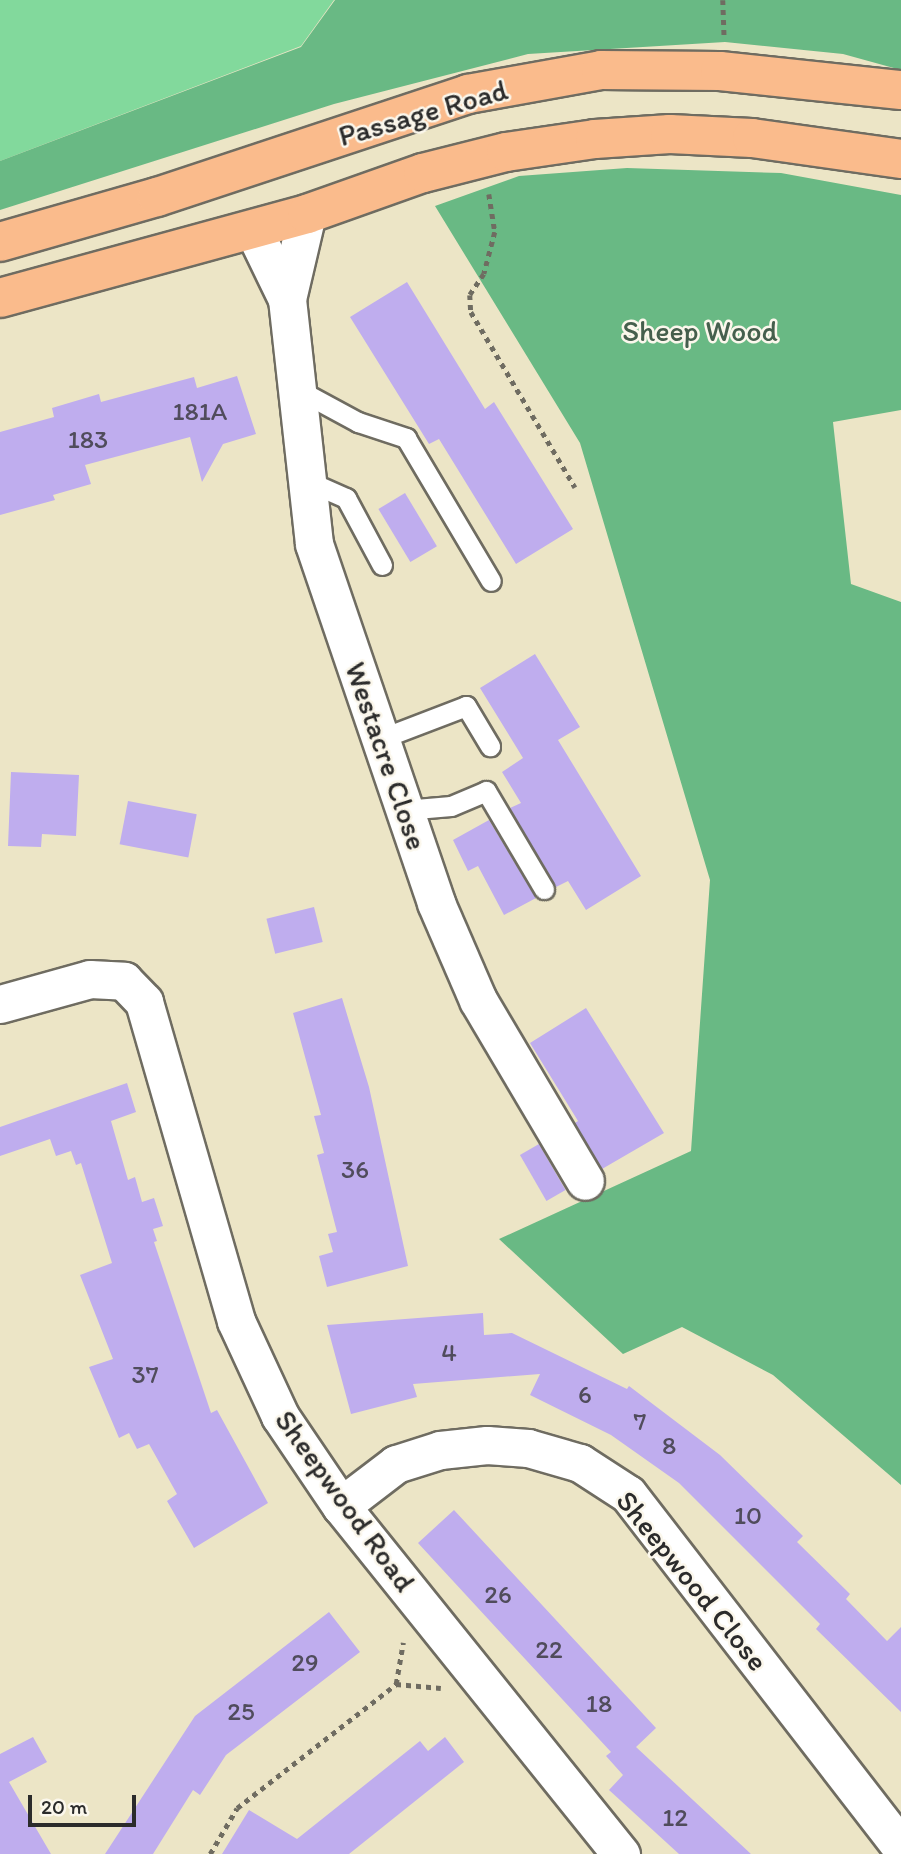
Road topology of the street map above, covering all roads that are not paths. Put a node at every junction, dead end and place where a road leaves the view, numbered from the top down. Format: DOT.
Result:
graph roads {
  1 [pos="901,90"];
  2 [pos="901,159"];
  3 [pos="307,214"];
  4 [pos="253,229"];
  5 [pos="0,242"];
  6 [pos="0,298"];
  7 [pos="287,299"];
  8 [pos="295,388"];
  9 [pos="305,480"];
  10 [pos="382,565"];
  11 [pos="491,581"];
  12 [pos="380,739"];
  13 [pos="490,746"];
  14 [pos="404,810"];
  15 [pos="544,889"];
  16 [pos="0,1004"];
  17 [pos="585,1181"];
  18 [pos="341,1506"];
  19 [pos="901,1847"];
  20 [pos="621,1854"];
  1 -- 5 [label="main road, Passage Road"];
  2 -- 3 [label="main road, Passage Road"];
  3 -- 4 [label="main road, Passage Road"];
  3 -- 7 [label="street, Westacre Close"];
  4 -- 6 [label="main road, Passage Road"];
  4 -- 7 [label="street, Westacre Close"];
  7 -- 8 [label="street, Westacre Close"];
  8 -- 9 [label="street, Westacre Close"];
  8 -- 11 [label="lane"];
  9 -- 10 [label="lane"];
  9 -- 12 [label="street, Westacre Close"];
  12 -- 13 [label="lane"];
  12 -- 14 [label="street, Westacre Close"];
  14 -- 15 [label="lane"];
  14 -- 17 [label="street, Westacre Close"];
  16 -- 18 [label="street, Sheepwood Road"];
  18 -- 19 [label="street, Sheepwood Close"];
  18 -- 20 [label="street, Sheepwood Road"];
}
